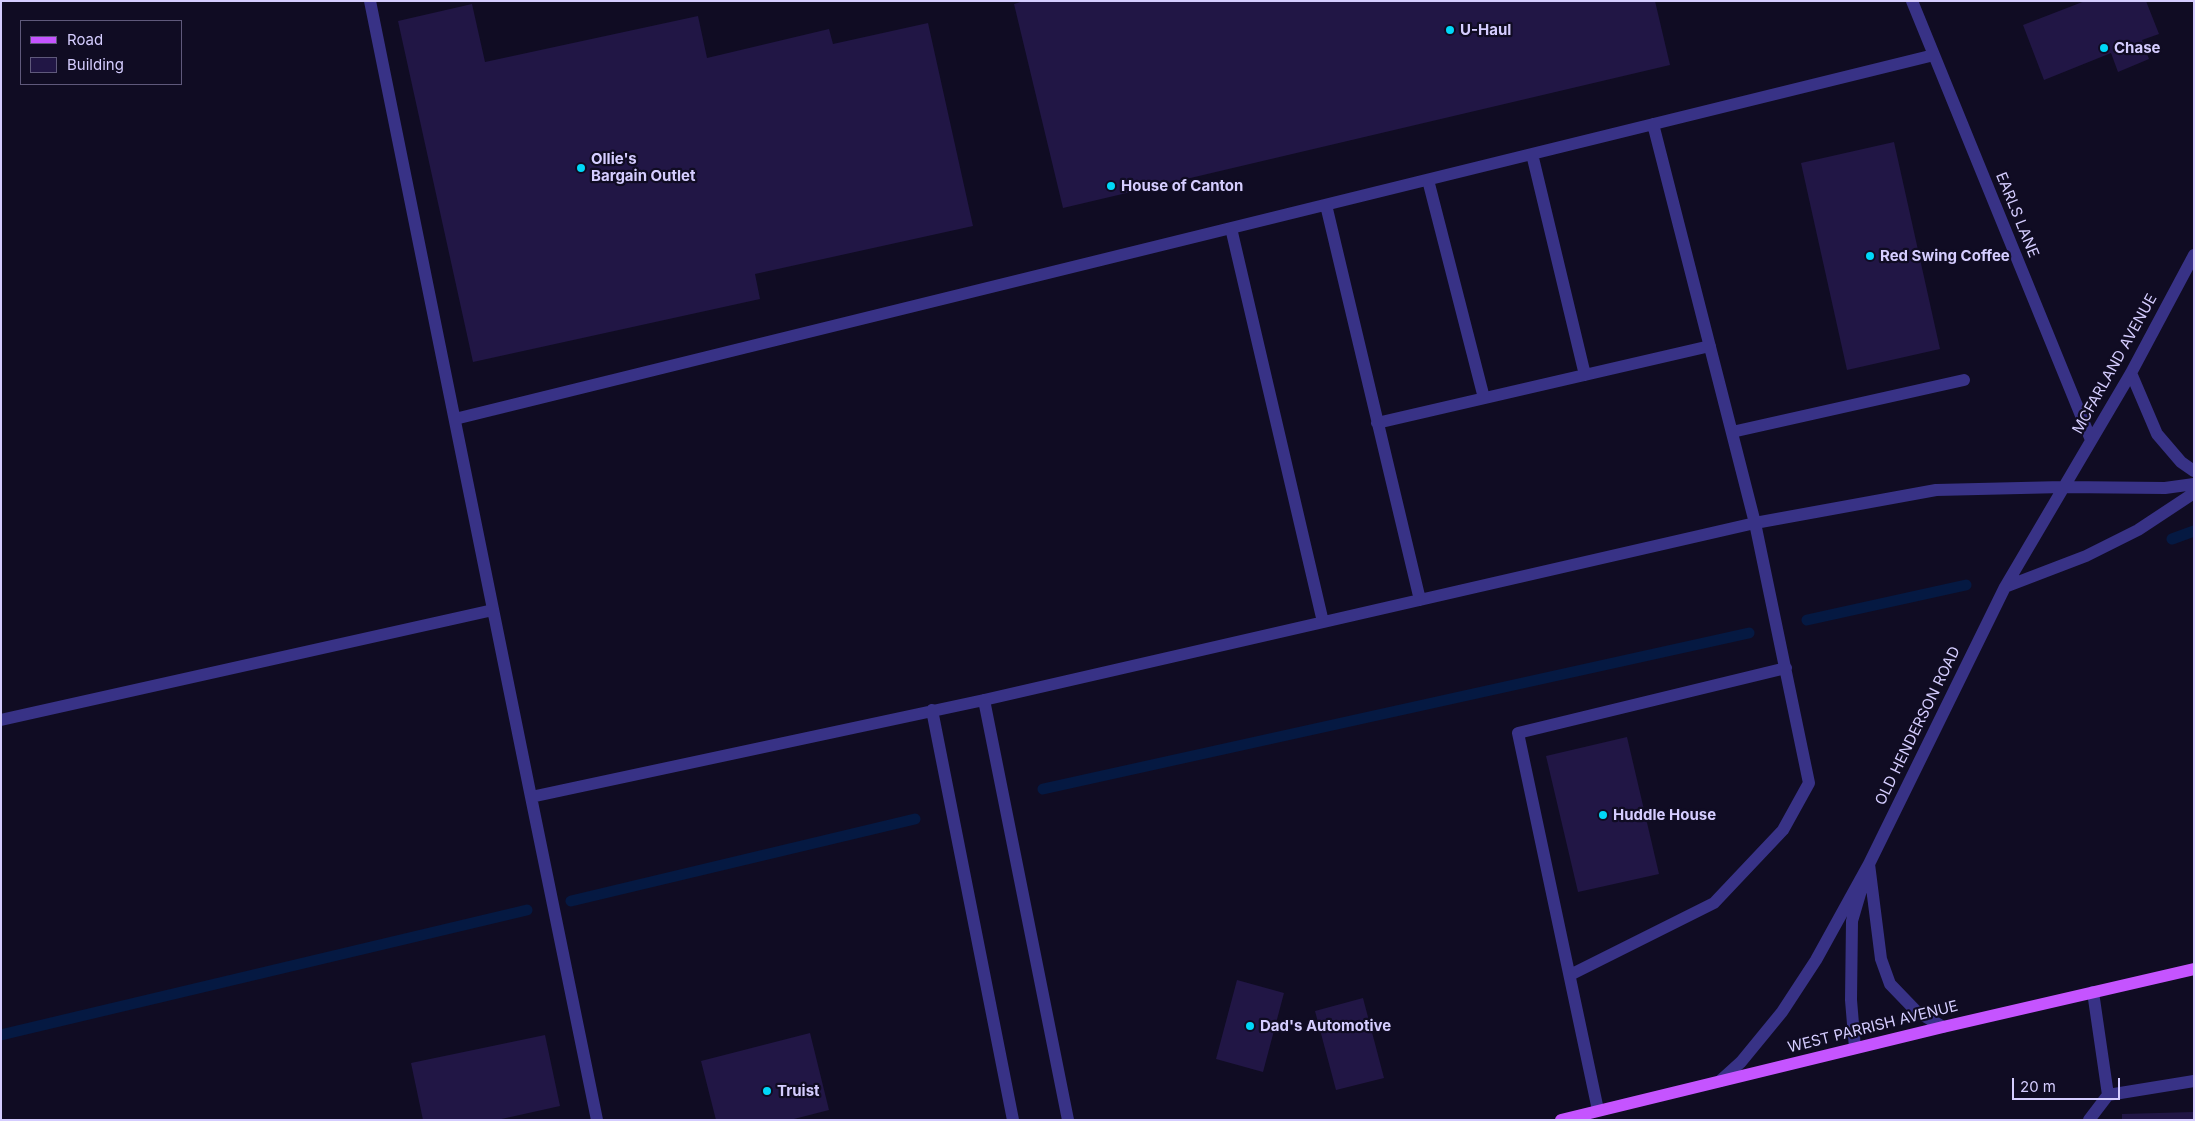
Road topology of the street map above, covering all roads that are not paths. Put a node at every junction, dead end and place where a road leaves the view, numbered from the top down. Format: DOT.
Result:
graph roads {
  1 [pos="370,1"];
  2 [pos="1912,1"];
  3 [pos="1934,54"];
  4 [pos="1653,124"];
  5 [pos="1532,154"];
  6 [pos="1428,180"];
  7 [pos="1326,205"];
  8 [pos="1231,228"];
  9 [pos="2194,255"];
  10 [pos="1710,346"];
  11 [pos="2131,373"];
  12 [pos="1585,375"];
  13 [pos="1964,380"];
  14 [pos="1484,398"];
  15 [pos="455,419"];
  16 [pos="1377,423"];
  17 [pos="1732,432"];
  18 [pos="2091,440"];
  19 [pos="2194,471"];
  20 [pos="2194,484"];
  21 [pos="2063,487"];
  22 [pos="2194,493"];
  23 [pos="1755,523"];
  24 [pos="2005,587"];
  25 [pos="1420,600"];
  26 [pos="493,610"];
  27 [pos="1323,622"];
  28 [pos="1786,668"];
  29 [pos="984,700"];
  30 [pos="932,710"];
  31 [pos="1,720"];
  32 [pos="531,797"];
  33 [pos="1869,864"];
  34 [pos="2194,969"];
  35 [pos="1570,975"];
  36 [pos="2093,992"];
  37 [pos="1943,1027"];
  38 [pos="1855,1048"];
  39 [pos="1720,1081"];
  40 [pos="2194,1081"];
  41 [pos="2108,1096"];
  42 [pos="1598,1110"];
  43 [pos="597,1120"];
  44 [pos="1013,1120"];
  45 [pos="1068,1120"];
  46 [pos="1561,1120"];
  47 [pos="2089,1120"];
  1 -- 15 [label="street"];
  2 -- 3 [label="street, EARLS LANE"];
  3 -- 4 [label="street"];
  3 -- 18 [label="street, EARLS LANE"];
  4 -- 5 [label="street"];
  4 -- 10 [label="street"];
  5 -- 6 [label="street"];
  5 -- 12 [label="street"];
  6 -- 7 [label="street"];
  6 -- 14 [label="street"];
  7 -- 8 [label="street"];
  7 -- 16 [label="street"];
  8 -- 15 [label="street"];
  8 -- 27 [label="street"];
  9 -- 11 [label="street, MCFARLAND AVENUE"];
  10 -- 12 [label="street"];
  10 -- 17 [label="street"];
  11 -- 18 [label="street, MCFARLAND AVENUE"];
  11 -- 19 [label="street"];
  12 -- 14 [label="street"];
  13 -- 17 [label="street"];
  14 -- 16 [label="street"];
  15 -- 26 [label="street"];
  16 -- 25 [label="street"];
  17 -- 23 [label="street"];
  18 -- 21 [label="street, MCFARLAND AVENUE"];
  20 -- 21 [label="street"];
  21 -- 23 [label="street"];
  21 -- 24 [label="street, OLD HENDERSON ROAD"];
  22 -- 24 [label="street"];
  23 -- 25 [label="street"];
  23 -- 28 [label="street"];
  24 -- 33 [label="street, OLD HENDERSON ROAD"];
  25 -- 27 [label="street"];
  26 -- 31 [label="street"];
  26 -- 32 [label="street"];
  27 -- 29 [label="street"];
  28 -- 35 [label="street"];
  28 -- 35 [label="street"];
  29 -- 30 [label="street"];
  29 -- 45 [label="street"];
  30 -- 32 [label="street"];
  30 -- 44 [label="street"];
  32 -- 43 [label="street"];
  33 -- 37 [label="street"];
  33 -- 38 [label="street"];
  33 -- 39 [label="street, OLD HENDERSON ROAD"];
  34 -- 36 [label="main road, WEST PARRISH AVENUE"];
  35 -- 42 [label="street"];
  36 -- 37 [label="main road, WEST PARRISH AVENUE"];
  36 -- 41 [label="street"];
  37 -- 38 [label="main road, WEST PARRISH AVENUE"];
  38 -- 39 [label="main road, WEST PARRISH AVENUE"];
  39 -- 42 [label="main road, WEST PARRISH AVENUE"];
  40 -- 41 [label="street"];
  41 -- 47 [label="street"];
  42 -- 46 [label="main road, WEST PARRISH AVENUE"];
}
